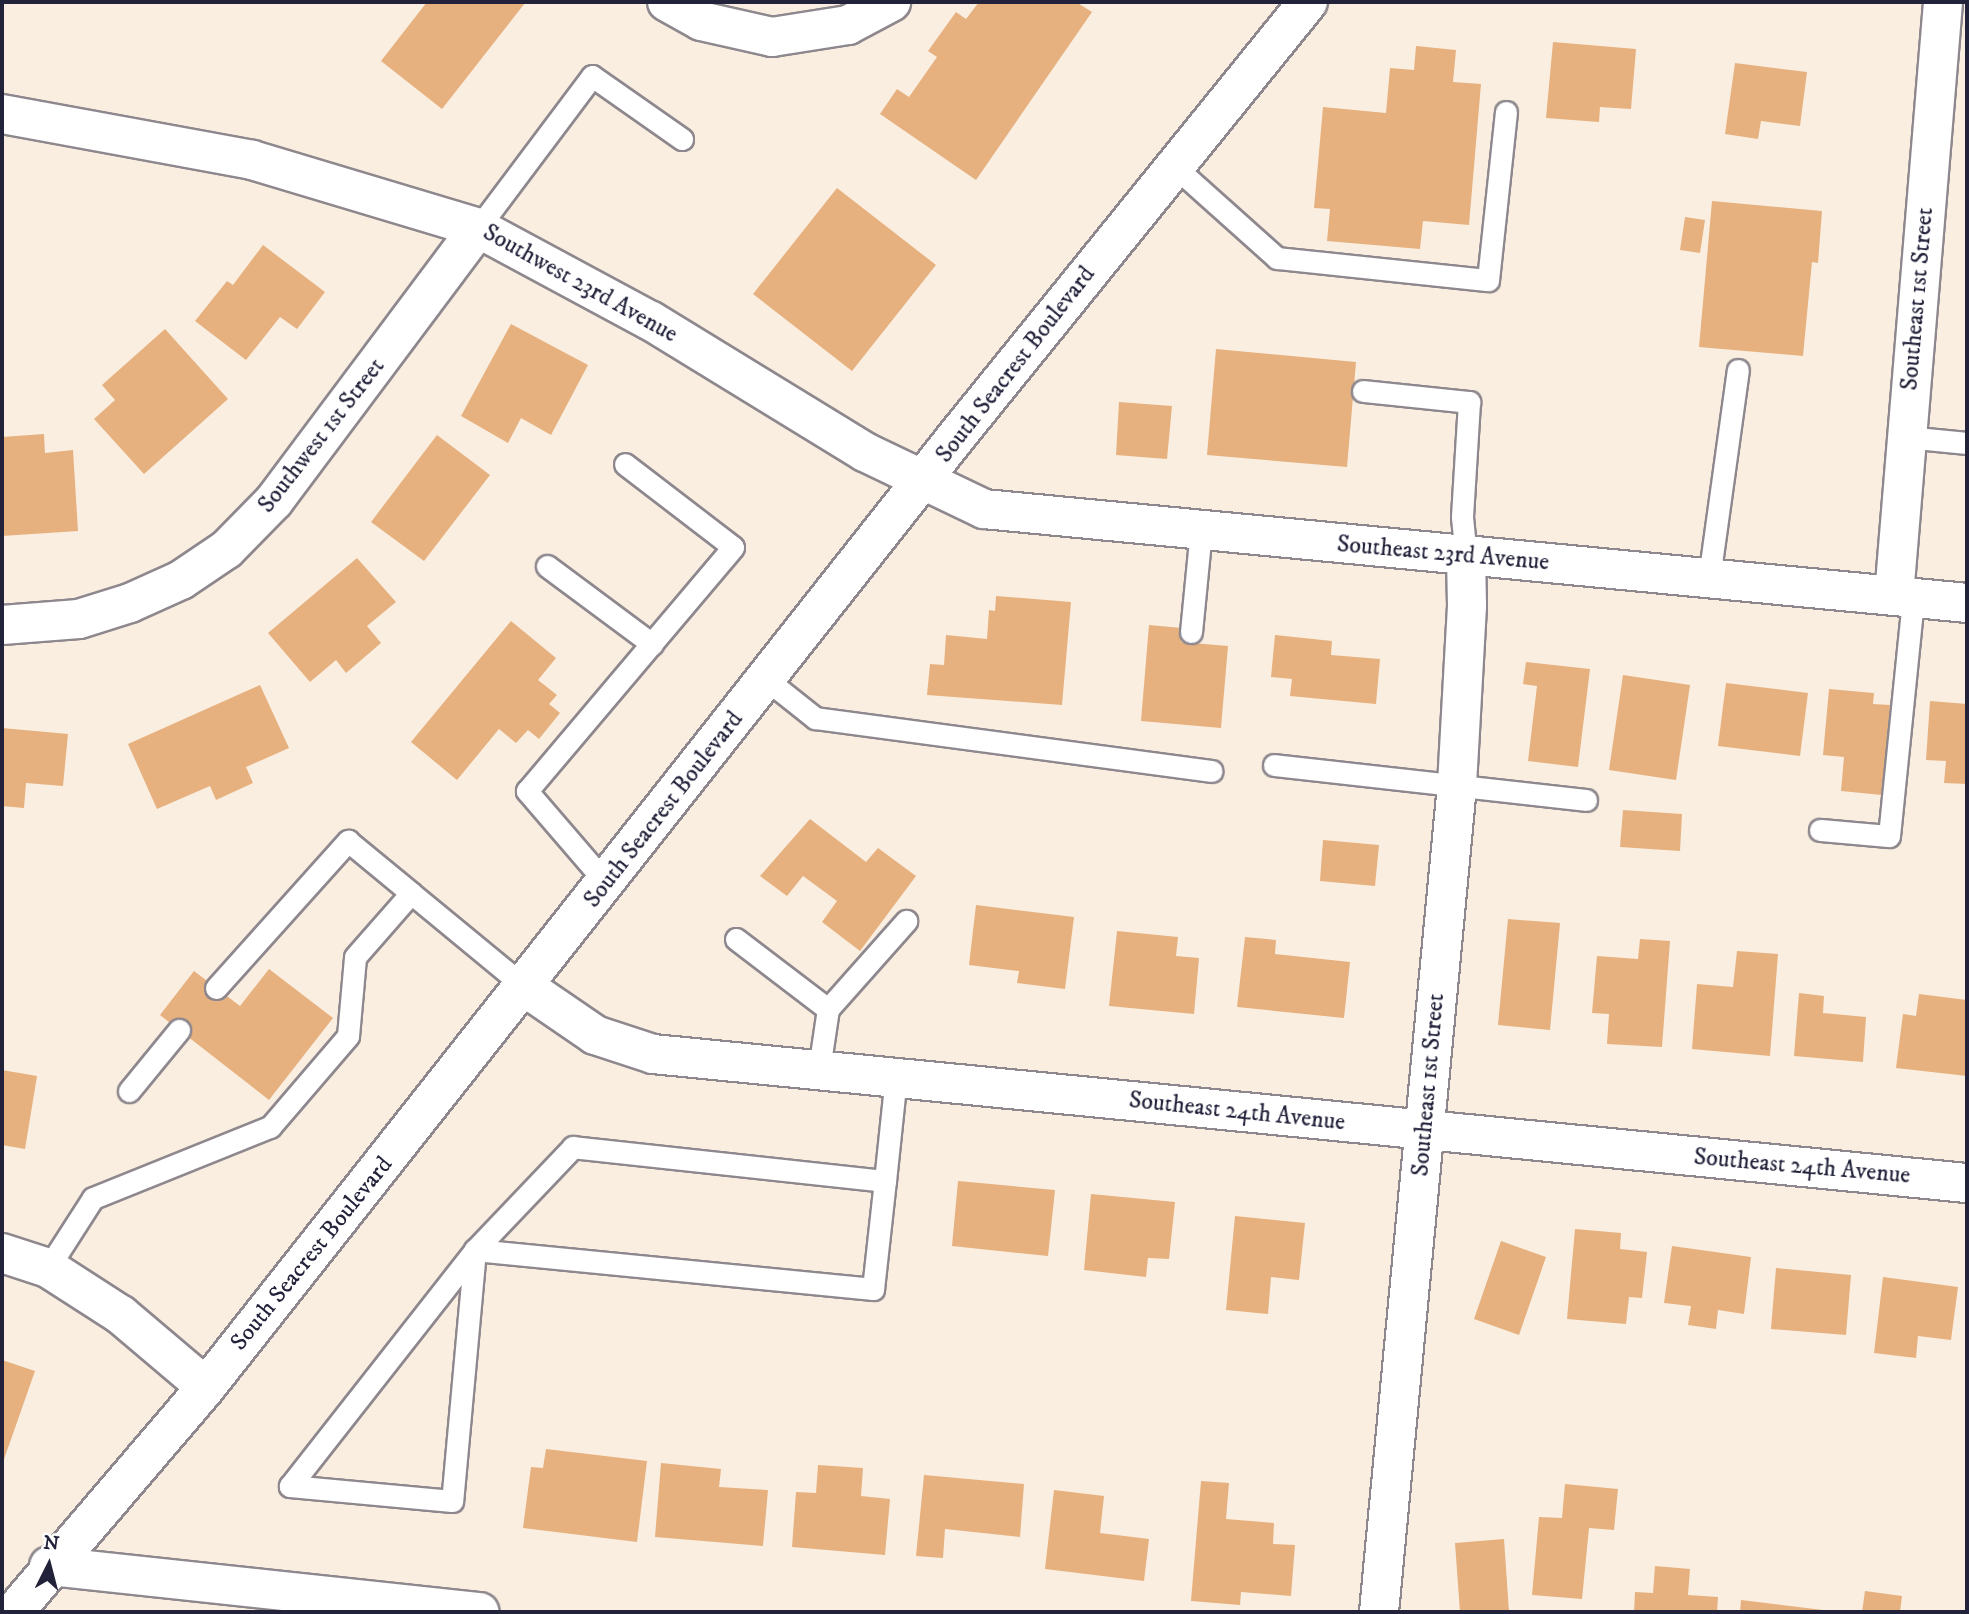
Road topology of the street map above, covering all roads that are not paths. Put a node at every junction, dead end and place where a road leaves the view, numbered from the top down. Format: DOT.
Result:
graph roads {
  1 [pos="667,2"];
  2 [pos="891,2"];
  3 [pos="1308,2"];
  4 [pos="1943,2"];
  5 [pos="1506,112"];
  6 [pos="2,114"];
  7 [pos="682,139"];
  8 [pos="1174,166"];
  9 [pos="478,228"];
  10 [pos="1738,370"];
  11 [pos="1363,391"];
  12 [pos="1906,437"];
  13 [pos="1967,443"];
  14 [pos="625,464"];
  15 [pos="924,481"];
  16 [pos="1201,530"];
  17 [pos="1466,556"];
  18 [pos="547,566"];
  19 [pos="1709,578"];
  20 [pos="1903,598"];
  21 [pos="1967,603"];
  22 [pos="2,625"];
  23 [pos="1191,632"];
  24 [pos="652,644"];
  25 [pos="766,679"];
  26 [pos="1274,765"];
  27 [pos="1211,771"];
  28 [pos="1457,785"];
  29 [pos="1586,800"];
  30 [pos="1820,830"];
  31 [pos="607,884"];
  32 [pos="411,892"];
  33 [pos="906,921"];
  34 [pos="736,939"];
  35 [pos="525,987"];
  36 [pos="216,988"];
  37 [pos="828,1009"];
  38 [pos="180,1030"];
  39 [pos="818,1069"];
  40 [pos="896,1077"];
  41 [pos="129,1091"];
  42 [pos="1424,1131"];
  43 [pos="885,1181"];
  44 [pos="1967,1183"];
  45 [pos="475,1250"];
  46 [pos="2,1253"];
  47 [pos="48,1268"];
  48 [pos="206,1387"];
  49 [pos="49,1566"];
  50 [pos="321,1604"];
  51 [pos="15,1612"];
  52 [pos="480,1612"];
  53 [pos="1379,1612"];
  1 -- 2 [label="street"];
  3 -- 8 [label="street, South Seacrest Boulevard"];
  4 -- 12 [label="street, Southeast 1st Street"];
  5 -- 8 [label="lane"];
  6 -- 9 [label="street, Southwest 23rd Avenue"];
  7 -- 9 [label="lane"];
  8 -- 15 [label="street, South Seacrest Boulevard"];
  9 -- 15 [label="street, Southwest 23rd Avenue"];
  9 -- 22 [label="street, Southwest 1st Street"];
  10 -- 19 [label="lane"];
  11 -- 17 [label="lane"];
  12 -- 13 [label="lane"];
  12 -- 20 [label="street, Southeast 1st Street"];
  14 -- 24 [label="lane"];
  15 -- 16 [label="street, Southeast 23rd Avenue"];
  15 -- 25 [label="street, South Seacrest Boulevard"];
  16 -- 17 [label="street, Southeast 23rd Avenue"];
  16 -- 23 [label="lane"];
  17 -- 19 [label="street, Southeast 23rd Avenue"];
  17 -- 28 [label="street, Southeast 1st Street"];
  18 -- 24 [label="lane"];
  19 -- 20 [label="street, Southeast 23rd Avenue"];
  20 -- 21 [label="street, Southeast 23rd Avenue"];
  20 -- 30 [label="lane"];
  24 -- 31 [label="lane"];
  25 -- 27 [label="lane"];
  25 -- 31 [label="street, South Seacrest Boulevard"];
  26 -- 28 [label="lane"];
  28 -- 29 [label="lane"];
  28 -- 42 [label="street, Southeast 1st Street"];
  31 -- 35 [label="street, South Seacrest Boulevard"];
  32 -- 35 [label="lane"];
  32 -- 36 [label="lane"];
  32 -- 47 [label="lane"];
  33 -- 37 [label="lane"];
  34 -- 37 [label="lane"];
  35 -- 39 [label="street, Southeast 24th Avenue"];
  35 -- 48 [label="street, South Seacrest Boulevard"];
  37 -- 39 [label="lane"];
  38 -- 41 [label="lane"];
  39 -- 40 [label="street, Southeast 24th Avenue"];
  40 -- 42 [label="street, Southeast 24th Avenue"];
  40 -- 43 [label="lane"];
  42 -- 44 [label="street, Southeast 24th Avenue"];
  42 -- 53 [label="street, Southeast 1st Street"];
  43 -- 45 [label="lane"];
  43 -- 45 [label="lane"];
  45 -- 45 [label="lane"];
  46 -- 47 [label="street"];
  47 -- 48 [label="street"];
  48 -- 49 [label="street, South Seacrest Boulevard"];
  49 -- 50 [label="street"];
  49 -- 51 [label="street, South Seacrest Boulevard"];
  50 -- 52 [label="street"];
}
